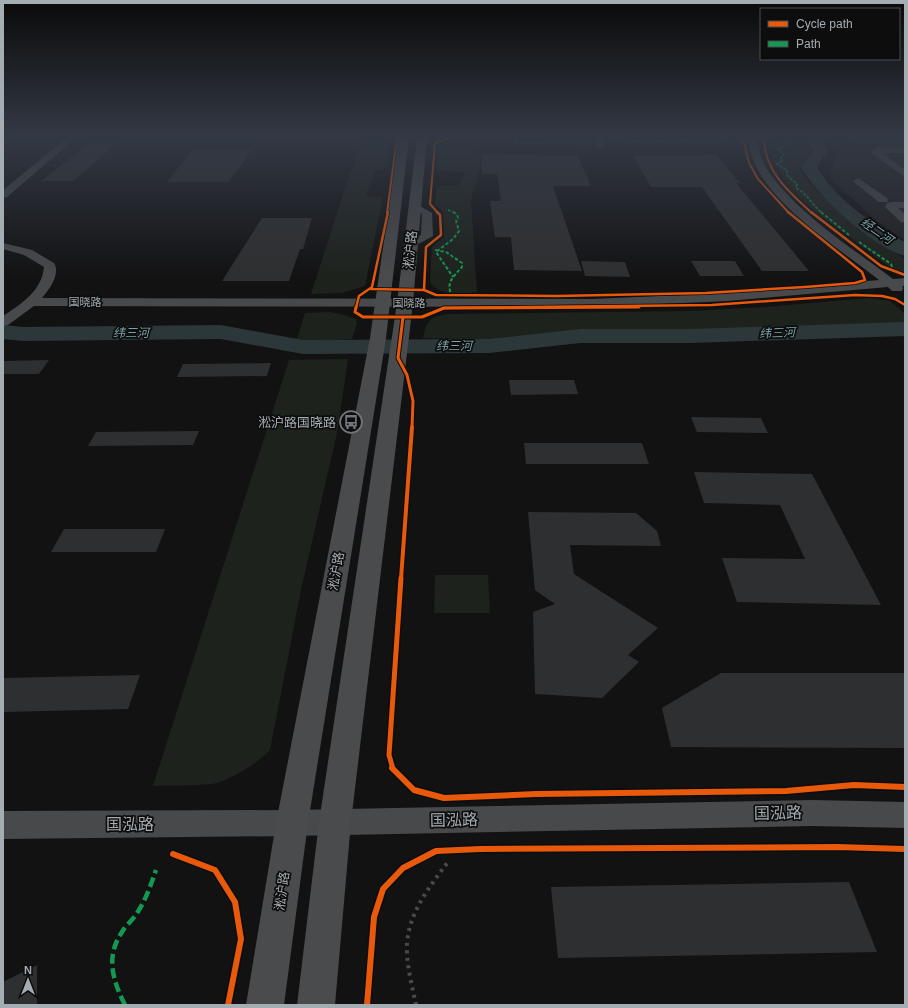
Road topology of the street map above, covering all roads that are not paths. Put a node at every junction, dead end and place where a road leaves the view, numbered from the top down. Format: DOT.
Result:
graph roads {
  1 [pos="16,184"];
  2 [pos="398,184"];
  3 [pos="417,184"];
  4 [pos="774,184"];
  5 [pos="862,184"];
  6 [pos="3,195"];
  7 [pos="905,200"];
  8 [pos="905,205"];
  9 [pos="905,220"];
  10 [pos="3,246"];
  11 [pos="905,282"];
  12 [pos="892,284"];
  13 [pos="905,294"];
  14 [pos="33,302"];
  15 [pos="383,303"];
  16 [pos="405,303"];
  17 [pos="3,322"];
  18 [pos="388,348"];
  19 [pos="905,815"];
  20 [pos="336,822"];
  21 [pos="292,823"];
  22 [pos="3,825"];
  23 [pos="264,1005"];
  24 [pos="316,1005"];
  1 -- 6 [label="street"];
  2 -- 15 [label="main road, 淞沪路"];
  3 -- 16 [label="main road, 淞沪路"];
  4 -- 12 [label="street"];
  5 -- 7 [label="street"];
  8 -- 9 [label="street"];
  10 -- 14 [label="street"];
  11 -- 12 [label="street, 国晓路"];
  12 -- 13 [label="street"];
  12 -- 16 [label="street, 国晓路"];
  14 -- 15 [label="street, 国晓路"];
  14 -- 17 [label="street"];
  15 -- 16 [label="street, 国晓路"];
  15 -- 18 [label="main road, 淞沪路"];
  16 -- 18 [label="main road, 淞沪路"];
  18 -- 20 [label="main road, 淞沪路"];
  18 -- 21 [label="main road, 淞沪路"];
  19 -- 20 [label="street, 国泓路"];
  20 -- 21 [label="street, 国泓路"];
  20 -- 24 [label="main road, 淞沪路"];
  21 -- 22 [label="street, 国泓路"];
  21 -- 23 [label="main road, 淞沪路"];
}
